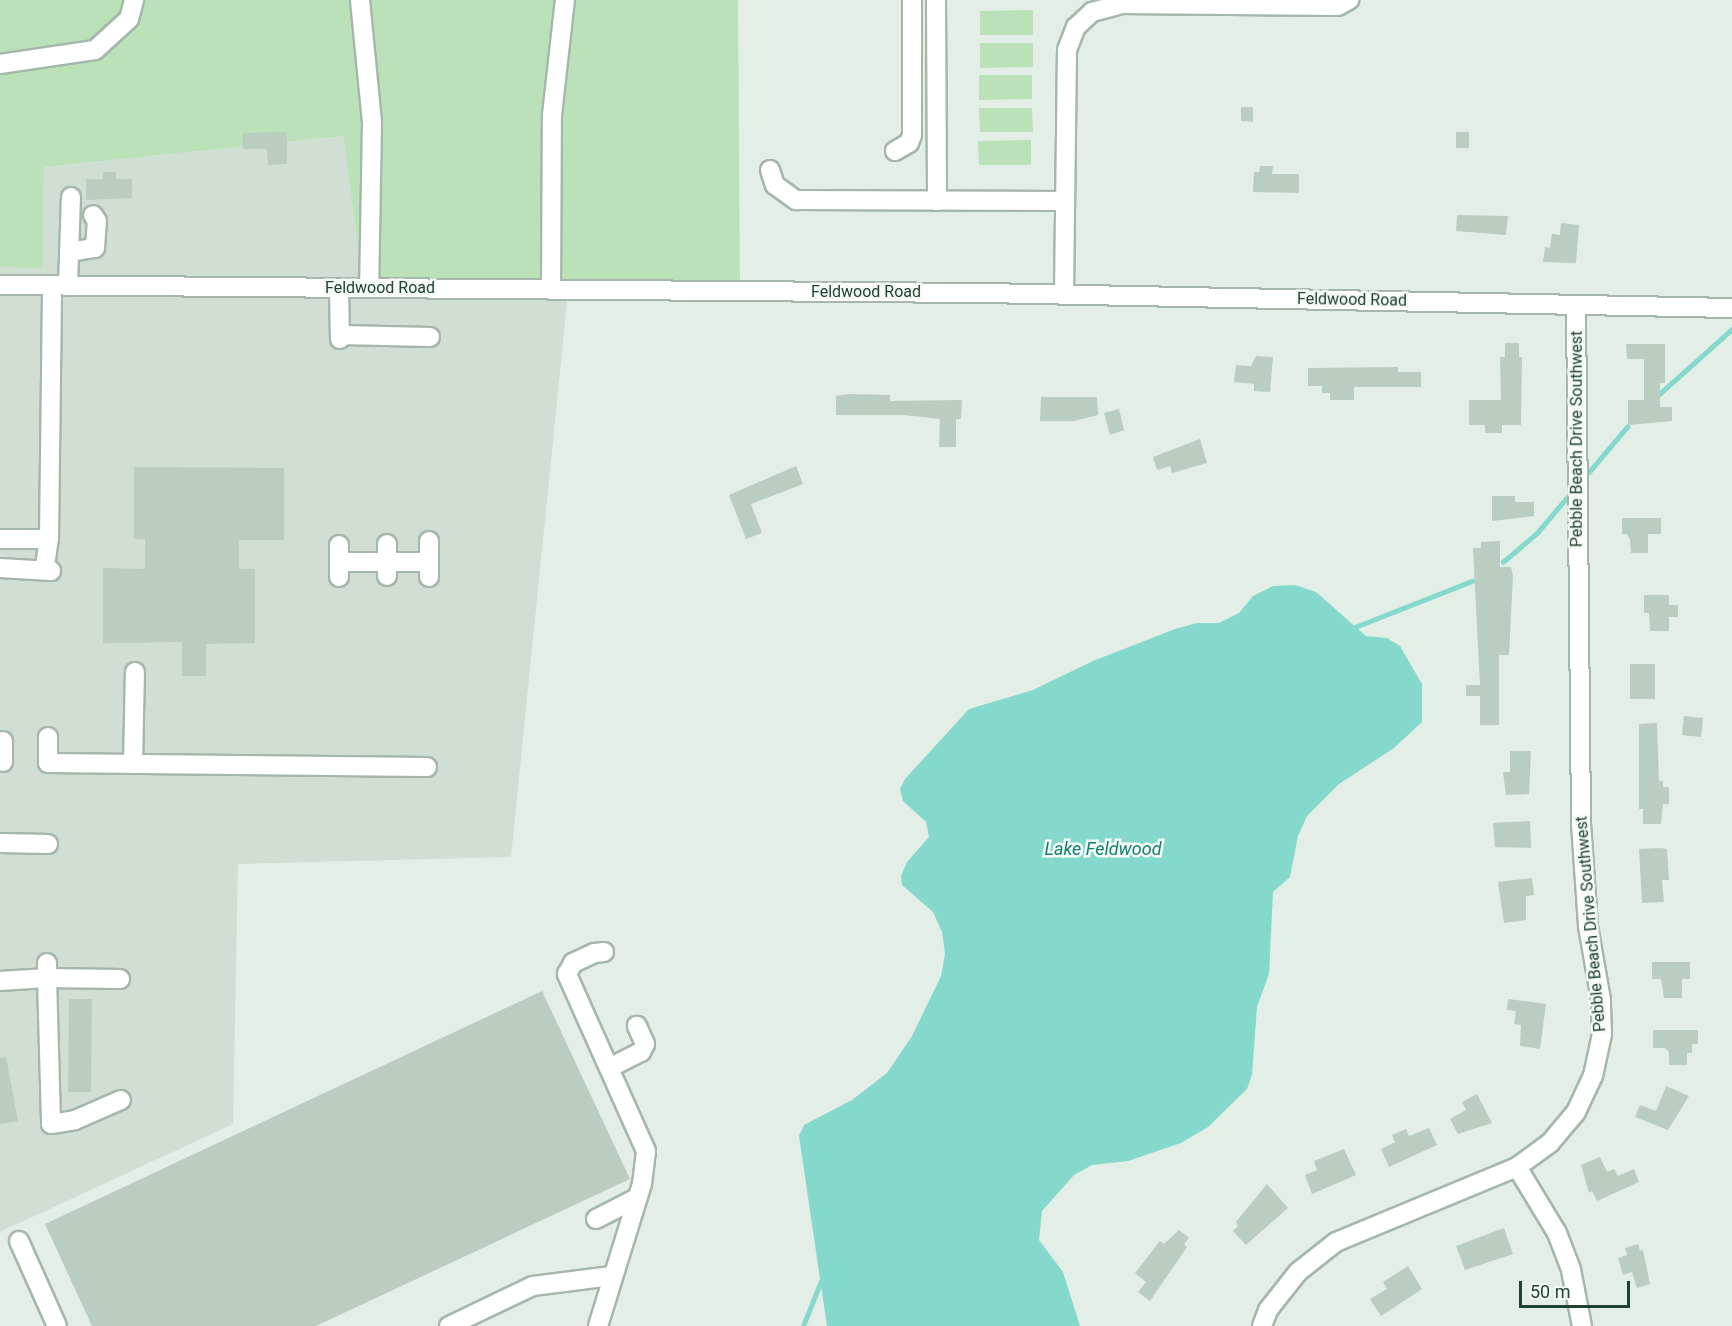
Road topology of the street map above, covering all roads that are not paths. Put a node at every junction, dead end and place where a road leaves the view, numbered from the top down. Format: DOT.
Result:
graph roads {
  1 [pos="134,0"];
  2 [pos="360,0"];
  3 [pos="566,0"];
  4 [pos="912,0"];
  5 [pos="936,0"];
  6 [pos="1349,0"];
  7 [pos="0,64"];
  8 [pos="895,152"];
  9 [pos="770,170"];
  10 [pos="71,196"];
  11 [pos="937,201"];
  12 [pos="1065,201"];
  13 [pos="83,215"];
  14 [pos="69,252"];
  15 [pos="0,285"];
  16 [pos="60,286"];
  17 [pos="339,288"];
  18 [pos="369,288"];
  19 [pos="551,290"];
  20 [pos="1064,295"];
  21 [pos="1576,305"];
  22 [pos="1732,308"];
  23 [pos="430,338"];
  24 [pos="0,539"];
  25 [pos="49,541"];
  26 [pos="429,541"];
  27 [pos="339,562"];
  28 [pos="0,568"];
  29 [pos="135,672"];
  30 [pos="48,737"];
  31 [pos="3,741"];
  32 [pos="3,762"];
  33 [pos="133,764"];
  34 [pos="428,767"];
  35 [pos="0,843"];
  36 [pos="48,844"];
  37 [pos="604,952"];
  38 [pos="47,971"];
  39 [pos="120,979"];
  40 [pos="0,981"];
  41 [pos="637,1026"];
  42 [pos="609,1068"];
  43 [pos="121,1100"];
  44 [pos="1517,1167"];
  45 [pos="637,1198"];
  46 [pos="596,1219"];
  47 [pos="19,1241"];
  48 [pos="611,1276"];
  49 [pos="57,1326"];
  50 [pos="449,1326"];
  51 [pos="598,1326"];
  52 [pos="1262,1326"];
  53 [pos="1582,1326"];
  1 -- 7 [label="street"];
  2 -- 18 [label="street"];
  3 -- 19 [label="street"];
  4 -- 8 [label="street"];
  5 -- 11 [label="street"];
  6 -- 12 [label="street"];
  9 -- 11 [label="street"];
  10 -- 13 [label="street"];
  11 -- 12 [label="street"];
  12 -- 20 [label="street"];
  13 -- 14 [label="street"];
  13 -- 14 [label="street"];
  14 -- 16 [label="street"];
  15 -- 16 [label="street, Feldwood Road"];
  16 -- 17 [label="street, Feldwood Road"];
  16 -- 25 [label="street"];
  17 -- 18 [label="street, Feldwood Road"];
  17 -- 23 [label="street"];
  18 -- 19 [label="street, Feldwood Road"];
  19 -- 20 [label="street, Feldwood Road"];
  20 -- 21 [label="street, Feldwood Road"];
  21 -- 22 [label="street, Feldwood Road"];
  21 -- 44 [label="street, Pebble Beach Drive Southwest"];
  24 -- 25 [label="street"];
  25 -- 28 [label="street"];
  26 -- 27 [label="street"];
  29 -- 33 [label="street"];
  30 -- 33 [label="street"];
  31 -- 32 [label="street"];
  33 -- 34 [label="street"];
  35 -- 36 [label="street"];
  37 -- 42 [label="street"];
  38 -- 39 [label="street"];
  38 -- 40 [label="street"];
  38 -- 43 [label="street"];
  41 -- 42 [label="street"];
  42 -- 45 [label="street"];
  44 -- 52 [label="street, Pebble Beach Drive Southwest"];
  44 -- 53 [label="street"];
  45 -- 46 [label="street"];
  45 -- 48 [label="street"];
  47 -- 49 [label="street"];
  48 -- 50 [label="street"];
  48 -- 51 [label="street"];
}
